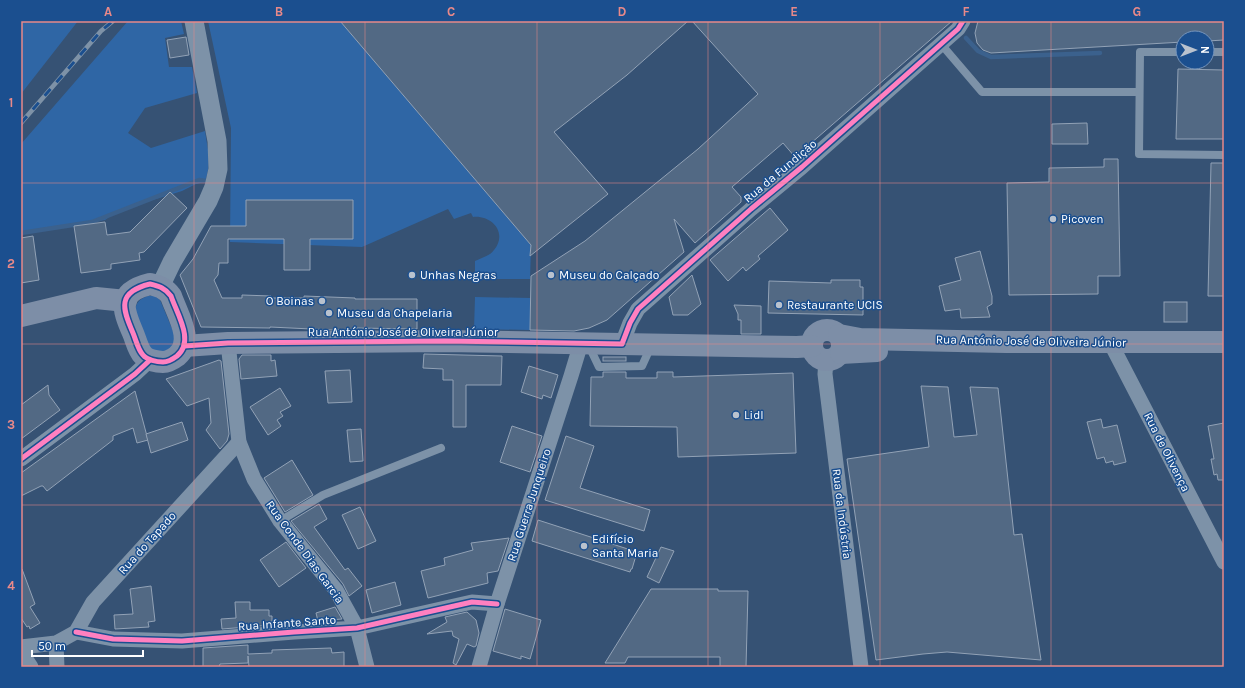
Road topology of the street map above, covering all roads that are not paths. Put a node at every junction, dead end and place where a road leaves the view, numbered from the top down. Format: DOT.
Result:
graph roads {
  1 [pos="194,21"];
  2 [pos="963,21"];
  3 [pos="942,44"];
  4 [pos="1175,52"];
  5 [pos="1139,92"];
  6 [pos="1224,155"];
  7 [pos="160,286"];
  8 [pos="126,301"];
  9 [pos="21,316"];
  10 [pos="1224,342"];
  11 [pos="228,343"];
  12 [pos="584,343"];
  13 [pos="622,344"];
  14 [pos="652,344"];
  15 [pos="184,346"];
  16 [pos="829,348"];
  17 [pos="1114,349"];
  18 [pos="1224,357"];
  19 [pos="150,360"];
  20 [pos="239,442"];
  21 [pos="441,448"];
  22 [pos="21,459"];
  23 [pos="280,521"];
  24 [pos="1224,562"];
  25 [pos="497,604"];
  26 [pos="357,628"];
  27 [pos="76,632"];
  28 [pos="56,643"];
  29 [pos="21,646"];
  30 [pos="21,652"];
  31 [pos="31,667"];
  32 [pos="57,667"];
  33 [pos="367,667"];
  34 [pos="479,667"];
  35 [pos="861,667"];
  1 -- 7 [label="street"];
  2 -- 3 [label="street, Rua da Fundição"];
  3 -- 5 [label="lane"];
  3 -- 13 [label="street, Rua da Fundição"];
  4 -- 5 [label="lane"];
  5 -- 6 [label="lane"];
  7 -- 8 [label="main road"];
  7 -- 15 [label="main road"];
  8 -- 9 [label="main road"];
  8 -- 19 [label="main road"];
  10 -- 17 [label="main road, Rua António José de Oliveira Júnior"];
  11 -- 12 [label="main road, Rua António José de Oliveira Júnior"];
  11 -- 15 [label="main road, Rua António José de Oliveira Júnior"];
  11 -- 20 [label="street, Rua Conde Dias Garcia"];
  12 -- 13 [label="main road, Rua António José de Oliveira Júnior"];
  12 -- 14 [label="lane"];
  12 -- 25 [label="street, Rua Guerra Junqueiro"];
  13 -- 14 [label="main road, Rua António José de Oliveira Júnior"];
  14 -- 16 [label="main road, Rua António José de Oliveira Júnior"];
  15 -- 19 [label="main road"];
  16 -- 17 [label="main road, Rua António José de Oliveira Júnior"];
  16 -- 35 [label="street, Rua da Indústria"];
  17 -- 18 [label="main road, Rua António José de Oliveira Júnior"];
  17 -- 24 [label="street, Rua de Olivença"];
  19 -- 22 [label="street"];
  20 -- 23 [label="street, Rua Conde Dias Garcia"];
  20 -- 27 [label="street, Rua do Tapado"];
  21 -- 23 [label="lane"];
  23 -- 26 [label="street, Rua Conde Dias Garcia"];
  25 -- 26 [label="street, Rua Infante Santo"];
  25 -- 34 [label="street, Rua Guerra Junqueiro"];
  26 -- 27 [label="street, Rua Infante Santo"];
  26 -- 33 [label="street, Rua Conde Dias Garcia"];
  27 -- 28 [label="street"];
  28 -- 29 [label="street"];
  28 -- 32 [label="street"];
  30 -- 31 [label="street"];
}
